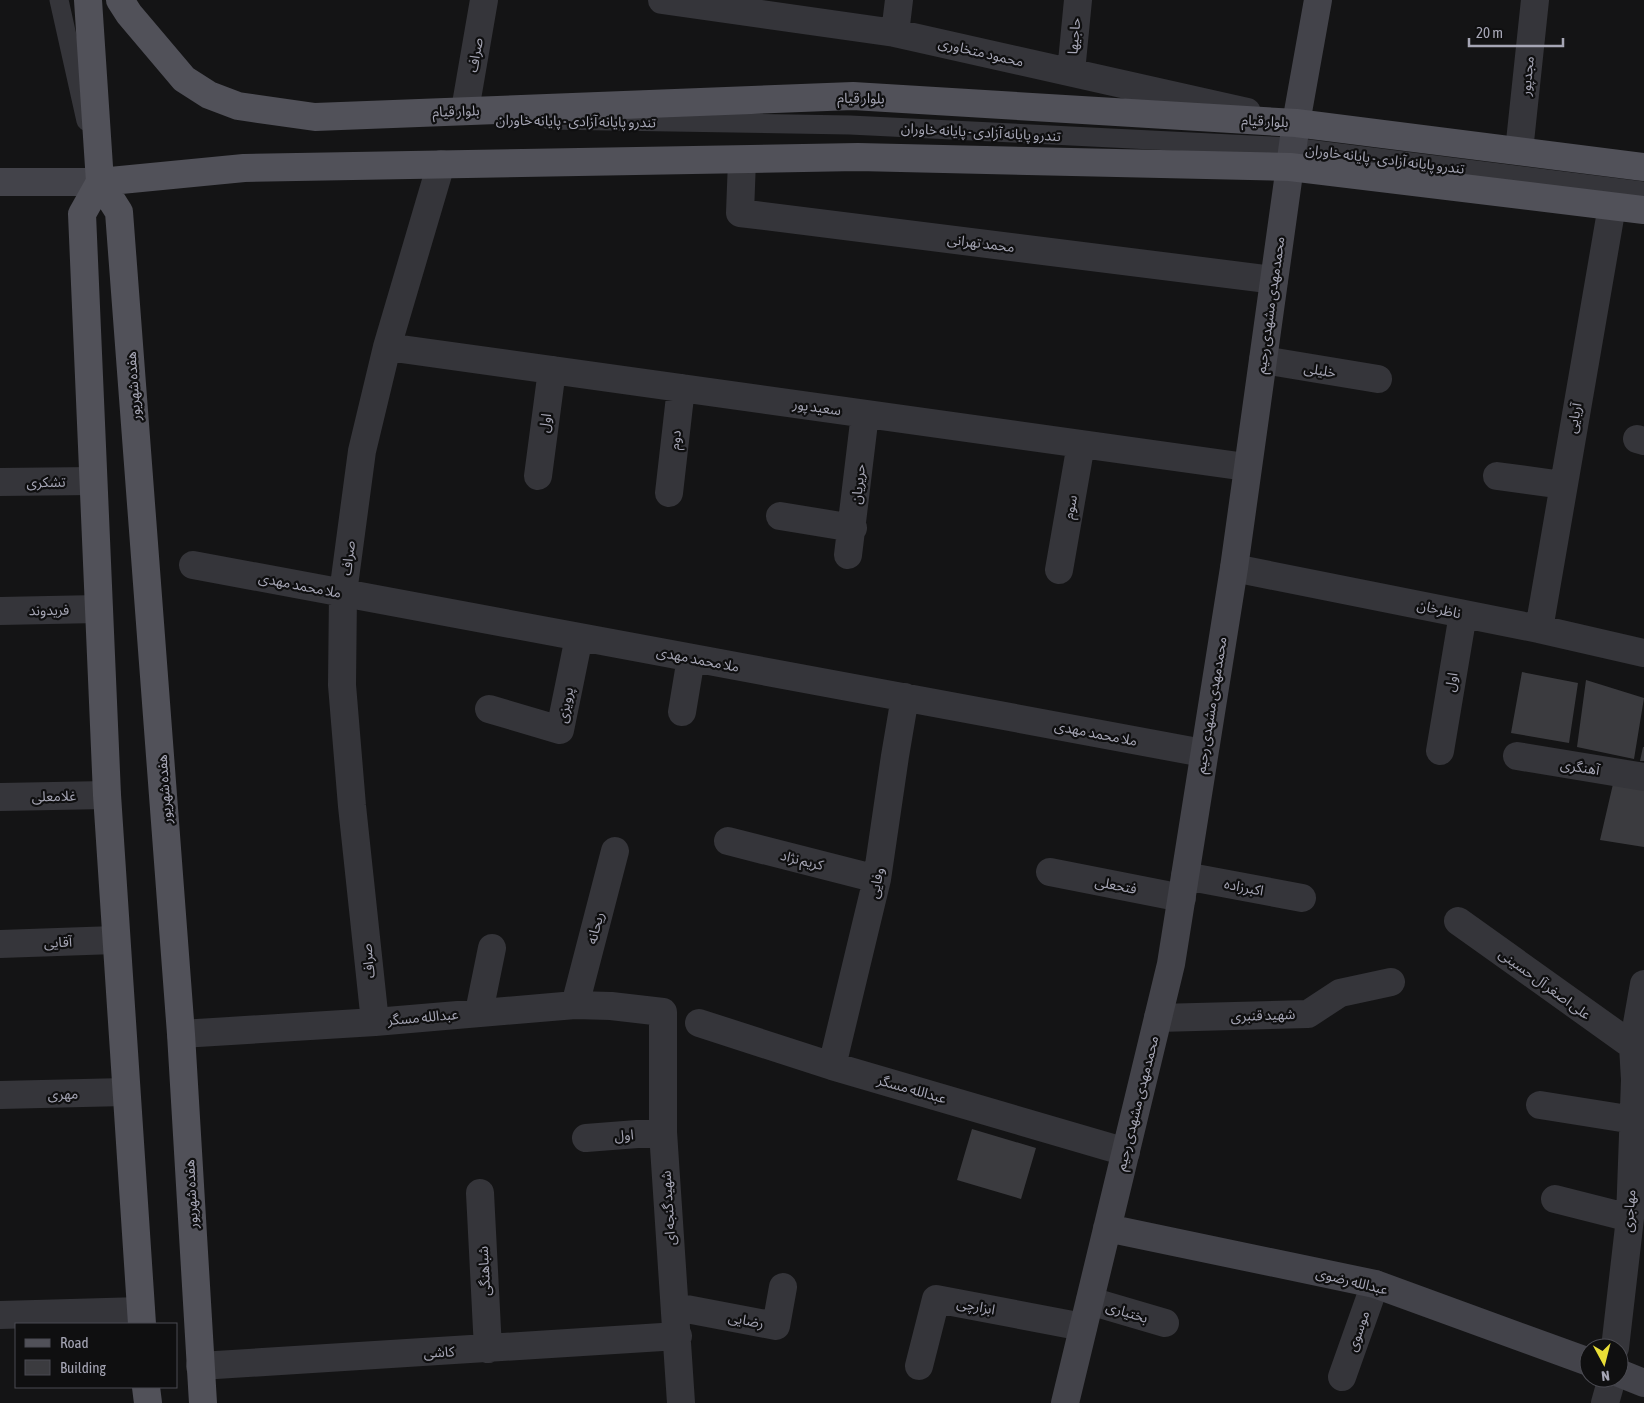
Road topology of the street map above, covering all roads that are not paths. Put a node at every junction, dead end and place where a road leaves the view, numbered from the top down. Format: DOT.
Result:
graph roads {
  1 [pos="59,0"];
  2 [pos="88,0"];
  3 [pos="120,0"];
  4 [pos="484,0"];
  5 [pos="662,0"];
  6 [pos="900,0"];
  7 [pos="1078,0"];
  8 [pos="1318,0"];
  9 [pos="1535,0"];
  10 [pos="895,33"];
  11 [pos="1071,72"];
  12 [pos="465,110"];
  13 [pos="315,116"];
  14 [pos="1293,146"];
  15 [pos="1519,151"];
  16 [pos="742,160"];
  17 [pos="441,164"];
  18 [pos="1644,167"];
  19 [pos="0,182"];
  20 [pos="100,182"];
  21 [pos="1644,191"];
  22 [pos="1612,206"];
  23 [pos="1644,210"];
  24 [pos="1274,280"];
  25 [pos="387,347"];
  26 [pos="1262,360"];
  27 [pos="552,370"];
  28 [pos="1378,379"];
  29 [pos="681,388"];
  30 [pos="865,414"];
  31 [pos="1081,444"];
  32 [pos="1246,467"];
  33 [pos="538,476"];
  34 [pos="1497,476"];
  35 [pos="93,481"];
  36 [pos="0,482"];
  37 [pos="1563,485"];
  38 [pos="669,493"];
  39 [pos="780,516"];
  40 [pos="853,528"];
  41 [pos="848,555"];
  42 [pos="193,565"];
  43 [pos="1234,568"];
  44 [pos="1059,570"];
  45 [pos="343,593"];
  46 [pos="98,609"];
  47 [pos="0,611"];
  48 [pos="1463,614"];
  49 [pos="1539,629"];
  50 [pos="579,637"];
  51 [pos="1644,653"];
  52 [pos="691,658"];
  53 [pos="905,698"];
  54 [pos="489,709"];
  55 [pos="682,712"];
  56 [pos="1440,750"];
  57 [pos="1203,753"];
  58 [pos="1517,756"];
  59 [pos="1644,777"];
  60 [pos="107,795"];
  61 [pos="0,797"];
  62 [pos="728,841"];
  63 [pos="615,851"];
  64 [pos="1050,872"];
  65 [pos="877,879"];
  66 [pos="1184,887"];
  67 [pos="1302,898"];
  68 [pos="1458,921"];
  69 [pos="115,940"];
  70 [pos="0,944"];
  71 [pos="492,948"];
  72 [pos="1391,982"];
  73 [pos="1644,984"];
  74 [pos="575,1006"];
  75 [pos="479,1012"];
  76 [pos="663,1012"];
  77 [pos="1158,1018"];
  78 [pos="374,1022"];
  79 [pos="699,1024"];
  80 [pos="182,1034"];
  81 [pos="1632,1046"];
  82 [pos="832,1066"];
  83 [pos="1639,1081"];
  84 [pos="125,1092"];
  85 [pos="0,1095"];
  86 [pos="1540,1105"];
  87 [pos="1634,1120"];
  88 [pos="663,1132"];
  89 [pos="586,1138"];
  90 [pos="1126,1152"];
  91 [pos="480,1193"];
  92 [pos="1555,1199"];
  93 [pos="1630,1218"];
  94 [pos="1107,1228"];
  95 [pos="1375,1284"];
  96 [pos="783,1287"];
  97 [pos="1090,1301"];
  98 [pos="676,1307"];
  99 [pos="0,1315"];
  100 [pos="142,1318"];
  101 [pos="1165,1323"];
  102 [pos="1083,1327"];
  103 [pos="678,1336"];
  104 [pos="1616,1338"];
  105 [pos="488,1349"];
  106 [pos="1579,1358"];
  107 [pos="200,1366"];
  108 [pos="920,1366"];
  109 [pos="1629,1377"];
  110 [pos="1342,1378"];
  111 [pos="1644,1383"];
  112 [pos="146,1388"];
  113 [pos="1609,1388"];
  114 [pos="148,1403"];
  115 [pos="203,1403"];
  116 [pos="681,1403"];
  117 [pos="1065,1403"];
  118 [pos="1605,1403"];
  1 -- 20 [label="lane"];
  2 -- 20 [label="main road, هفده شهریور"];
  3 -- 13 [label="main road, بلوار قیام"];
  4 -- 12 [label="street, صراف"];
  5 -- 10 [label="street, محمود متخاوری"];
  6 -- 10 [label="street"];
  7 -- 11 [label="street, حاجیها"];
  8 -- 14 [label="main road, محمدمهدی مشهدی رحیم"];
  9 -- 15 [label="street, مجدپور"];
  10 -- 11 [label="street, محمود متخاوری"];
  11 -- 14 [label="street, محمود متخاوری"];
  12 -- 13 [label="main road, بلوار قیام"];
  12 -- 14 [label="main road, بلوار قیام"];
  13 -- 14 [label="lane, تندرو پایانه آزادی - پایانه خاوران"];
  14 -- 15 [label="main road, بلوار قیام"];
  14 -- 16 [label="main road, بلوار قیام"];
  14 -- 21 [label="lane, تندرو پایانه آزادی - پایانه خاوران"];
  14 -- 22 [label="main road, بلوار قیام"];
  14 -- 24 [label="main road, محمدمهدی مشهدی رحیم"];
  15 -- 18 [label="main road, بلوار قیام"];
  16 -- 17 [label="main road, بلوار قیام"];
  16 -- 24 [label="street, محمد تهرانی"];
  17 -- 20 [label="main road, بلوار قیام"];
  17 -- 25 [label="street, صراف"];
  19 -- 20 [label="main road"];
  20 -- 35 [label="main road"];
  20 -- 80 [label="main road, هفده شهریور"];
  22 -- 23 [label="main road, بلوار قیام"];
  22 -- 37 [label="street, آریایی"];
  24 -- 26 [label="main road, محمدمهدی مشهدی رحیم"];
  25 -- 27 [label="street, سعید پور"];
  25 -- 45 [label="street, صراف"];
  26 -- 28 [label="street, خلیلی"];
  26 -- 32 [label="main road, محمدمهدی مشهدی رحیم"];
  27 -- 29 [label="street, سعید پور"];
  27 -- 33 [label="street, اول"];
  29 -- 30 [label="street, سعید پور"];
  29 -- 38 [label="street, دوم"];
  30 -- 31 [label="street, سعید پور"];
  30 -- 40 [label="street, حریریان"];
  31 -- 32 [label="street, سعید پور"];
  31 -- 44 [label="street, سوم"];
  32 -- 43 [label="main road, محمدمهدی مشهدی رحیم"];
  34 -- 37 [label="street"];
  35 -- 36 [label="street, تشکری"];
  35 -- 46 [label="main road"];
  37 -- 49 [label="street, آریایی"];
  39 -- 40 [label="street"];
  40 -- 41 [label="street, حریریان"];
  42 -- 45 [label="street, ملا محمد مهدی"];
  43 -- 48 [label="street, ناظرخان"];
  43 -- 57 [label="main road, محمدمهدی مشهدی رحیم"];
  45 -- 50 [label="street, ملا محمد مهدی"];
  45 -- 78 [label="street, صراف"];
  46 -- 47 [label="street, فریدوند"];
  46 -- 60 [label="main road"];
  48 -- 49 [label="street, ناظرخان"];
  48 -- 56 [label="street, اول"];
  49 -- 51 [label="street, ناظرخان"];
  50 -- 52 [label="street, ملا محمد مهدی"];
  50 -- 54 [label="street, پرویزی"];
  52 -- 53 [label="street, ملا محمد مهدی"];
  52 -- 55 [label="street"];
  53 -- 57 [label="street, ملا محمد مهدی"];
  53 -- 65 [label="street, وفایی"];
  57 -- 66 [label="main road, محمدمهدی مشهدی رحیم"];
  58 -- 59 [label="street, آهنگری"];
  60 -- 61 [label="street, غلامعلی"];
  60 -- 69 [label="main road"];
  62 -- 65 [label="street, کریم نژاد"];
  63 -- 74 [label="street, ریحانه"];
  64 -- 66 [label="street, فتحعلی"];
  65 -- 82 [label="street, وفایی"];
  66 -- 67 [label="street, اکبرزاده"];
  66 -- 77 [label="main road, محمدمهدی مشهدی رحیم"];
  68 -- 81 [label="street, علی اصغر آل حسینی"];
  69 -- 70 [label="street, آقایی"];
  69 -- 84 [label="main road"];
  71 -- 75 [label="street"];
  72 -- 77 [label="street, شهید قنبری"];
  73 -- 81 [label="street, مهاجری"];
  74 -- 75 [label="street, عبدالله مسگر"];
  74 -- 76 [label="street, عبدالله مسگر"];
  75 -- 78 [label="street, عبدالله مسگر"];
  76 -- 88 [label="street, شهید گنجه ای"];
  77 -- 90 [label="main road, محمدمهدی مشهدی رحیم"];
  78 -- 80 [label="street, عبدالله مسگر"];
  79 -- 82 [label="street, عبدالله مسگر"];
  80 -- 107 [label="main road, هفده شهریور"];
  81 -- 83 [label="street, مهاجری"];
  82 -- 90 [label="street, عبدالله مسگر"];
  83 -- 87 [label="street, مهاجری"];
  84 -- 85 [label="street, مهری"];
  84 -- 100 [label="main road"];
  86 -- 87 [label="street"];
  87 -- 93 [label="street, مهاجری"];
  88 -- 89 [label="street, اول"];
  88 -- 98 [label="street, شهید گنجه ای"];
  90 -- 94 [label="main road, محمدمهدی مشهدی رحیم"];
  91 -- 105 [label="street, شباهنگی"];
  92 -- 93 [label="street"];
  93 -- 104 [label="street, مهاجری"];
  94 -- 95 [label="main road, عبدالله رضوی"];
  94 -- 97 [label="main road, محمدمهدی مشهدی رحیم"];
  95 -- 106 [label="main road, عبدالله رضوی"];
  95 -- 110 [label="street, موسوی"];
  96 -- 98 [label="street, رضایی"];
  97 -- 101 [label="street, بختیاری"];
  97 -- 102 [label="main road, محمدمهدی مشهدی رحیم"];
  98 -- 103 [label="street, شهید گنجه ای"];
  99 -- 100 [label="street"];
  102 -- 108 [label="street, ابزارچی"];
  102 -- 117 [label="main road, محمدمهدی مشهدی رحیم"];
  103 -- 105 [label="street, کاشی"];
  103 -- 116 [label="street, شهید گنجه ای"];
  105 -- 107 [label="street, کاشی"];
  107 -- 115 [label="main road, هفده شهریور"];
  109 -- 111 [label="main road"];
  112 -- 114 [label="main road"];
  113 -- 118 [label="street"];
}
